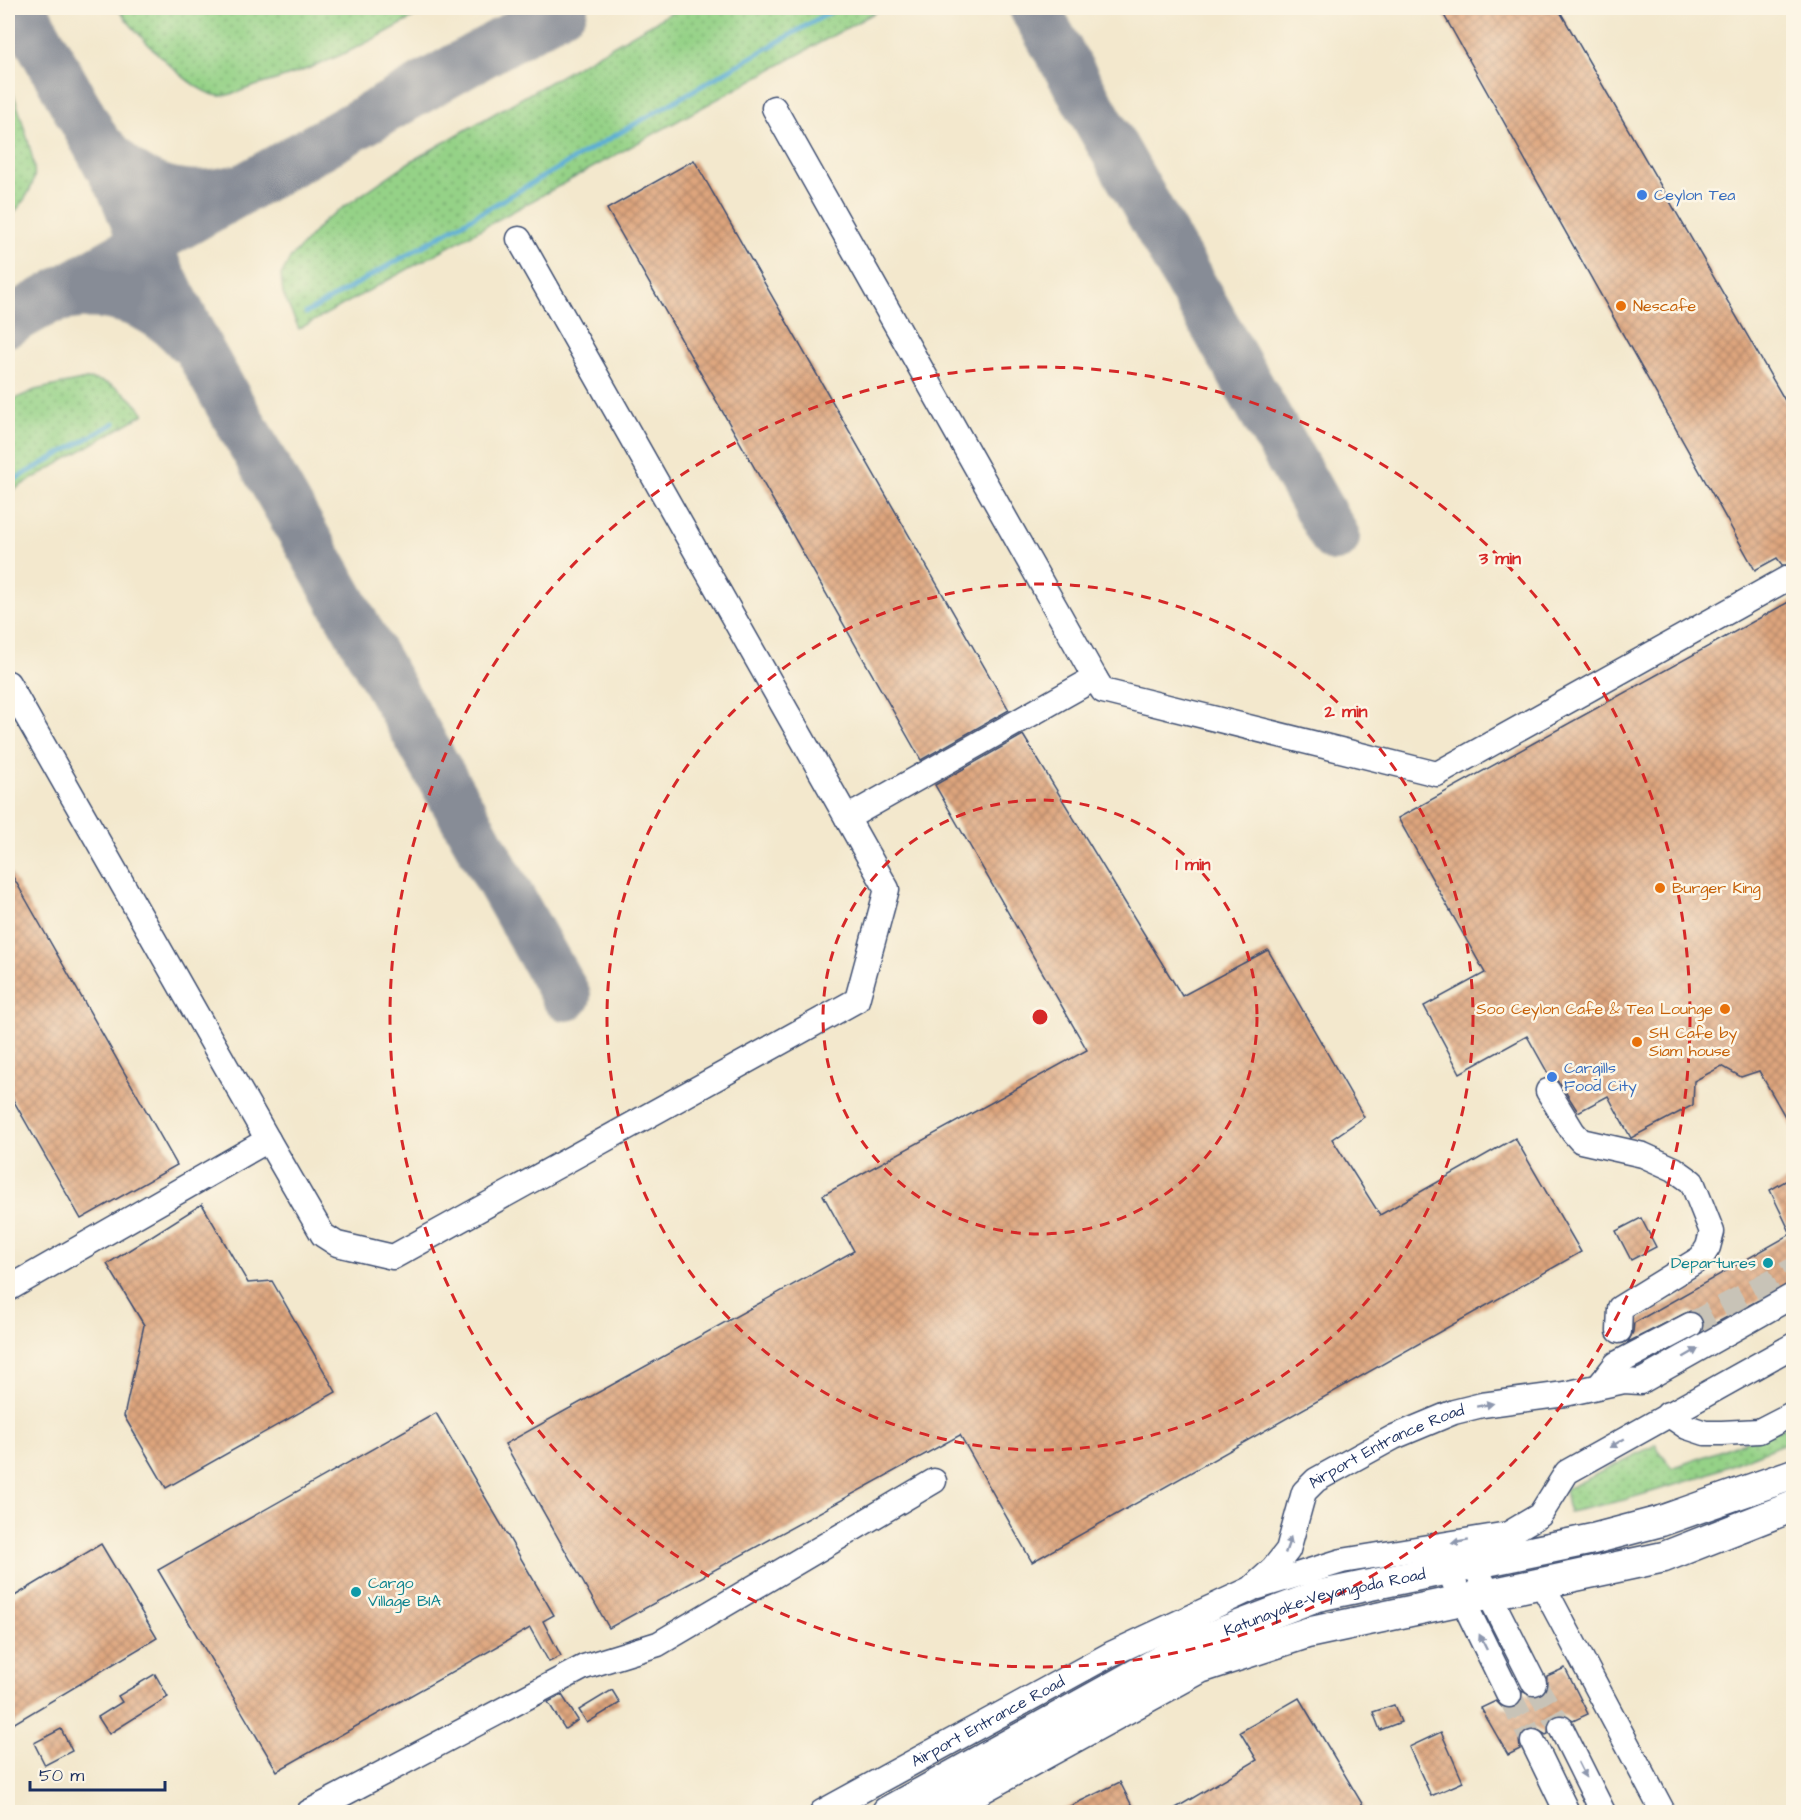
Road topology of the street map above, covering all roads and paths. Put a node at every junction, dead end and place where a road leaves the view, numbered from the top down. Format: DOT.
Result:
graph roads {
  1 [pos="774,108"];
  2 [pos="519,239"];
  3 [pos="1788,578"];
  4 [pos="1095,678"];
  5 [pos="8,683"];
  6 [pos="848,818"];
  7 [pos="1548,1091"];
  8 [pos="267,1140"];
  9 [pos="8,1289"];
  10 [pos="1794,1295"];
  11 [pos="1690,1325"];
  12 [pos="1794,1345"];
  13 [pos="1622,1346"];
  14 [pos="1599,1386"];
  15 [pos="1794,1413"];
  16 [pos="1668,1414"];
  17 [pos="1794,1474"];
  18 [pos="934,1481"];
  19 [pos="1794,1506"];
  20 [pos="1460,1566"];
  21 [pos="1542,1584"];
  22 [pos="1251,1589"];
  23 [pos="1476,1597"];
  24 [pos="1534,1683"];
  25 [pos="1509,1695"];
  26 [pos="1561,1728"];
  27 [pos="1533,1742"];
  28 [pos="309,1812"];
  29 [pos="822,1812"];
  30 [pos="887,1812"];
  31 [pos="938,1812"];
  32 [pos="1567,1812"];
  33 [pos="1603,1812"];
  34 [pos="1663,1812"];
  1 -- 4 [label="lane"];
  2 -- 6 [label="lane"];
  3 -- 4 [label="lane"];
  4 -- 6 [label="lane"];
  5 -- 8 [label="lane"];
  6 -- 8 [label="lane"];
  7 -- 13 [label="lane"];
  8 -- 9 [label="lane"];
  14 -- 10 [label="lane, Airport Entrance Road, one-way"];
  11 -- 13 [label="lane"];
  12 -- 16 [label="lane"];
  13 -- 14 [label="lane"];
  22 -- 14 [label="lane, Airport Entrance Road, one-way"];
  15 -- 16 [label="lane"];
  16 -- 22 [label="lane, one-way"];
  17 -- 20 [label="main road, Katunayake-Veyangoda Road"];
  18 -- 28 [label="lane"];
  19 -- 21 [label="main road, Katunayake-Veyangoda Road"];
  20 -- 23 [label="lane"];
  20 -- 30 [label="main road, Katunayake-Veyangoda Road"];
  21 -- 23 [label="main road, Katunayake-Veyangoda Road"];
  21 -- 34 [label="lane"];
  22 -- 29 [label="lane, Airport Entrance Road"];
  23 -- 24 [label="lane"];
  25 -- 23 [label="lane, one-way"];
  23 -- 31 [label="main road, Katunayake-Veyangoda Road"];
  26 -- 33 [label="lane, one-way"];
  27 -- 32 [label="lane"];
}
